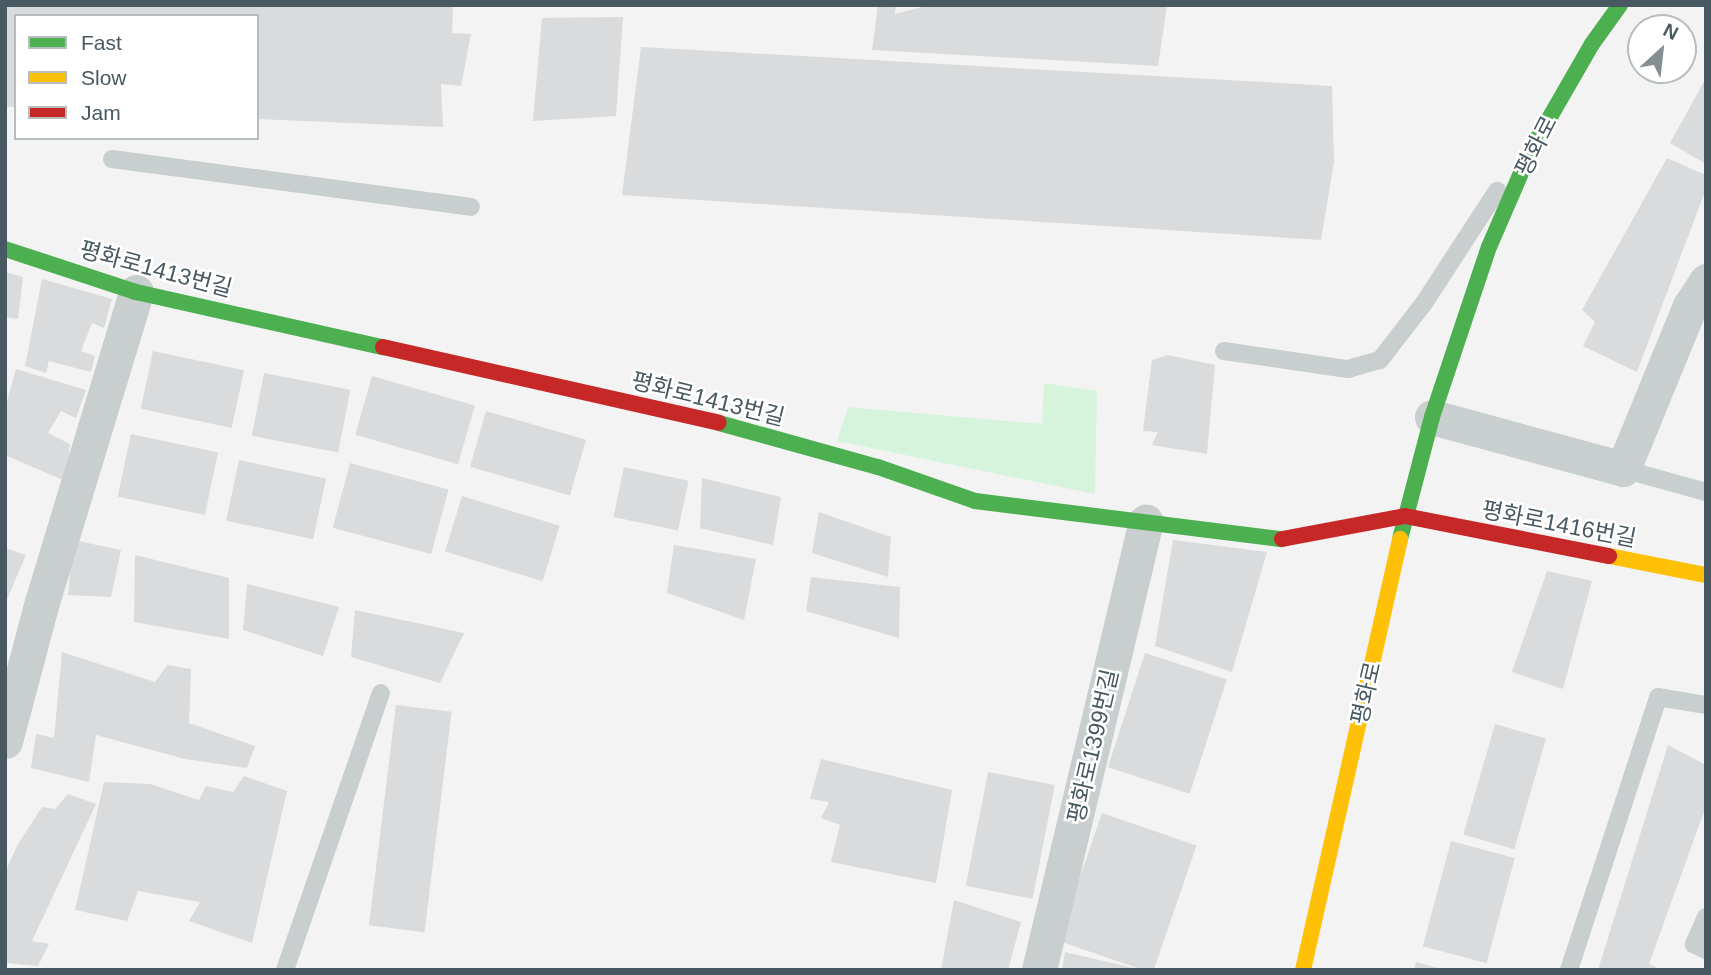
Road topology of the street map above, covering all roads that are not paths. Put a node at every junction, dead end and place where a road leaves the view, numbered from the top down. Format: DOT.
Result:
graph roads {
  1 [pos="1620,5"];
  2 [pos="1592,44"];
  3 [pos="112,159"];
  4 [pos="471,207"];
  5 [pos="5,249"];
  6 [pos="1706,281"];
  7 [pos="136,292"];
  8 [pos="1224,351"];
  9 [pos="1432,417"];
  10 [pos="1623,469"];
  11 [pos="1706,492"];
  12 [pos="1405,516"];
  13 [pos="1146,522"];
  14 [pos="1706,575"];
  15 [pos="382,693"];
  16 [pos="1706,705"];
  17 [pos="5,741"];
  18 [pos="1706,917"];
  19 [pos="1706,950"];
  20 [pos="285,970"];
  21 [pos="1039,970"];
  22 [pos="1303,970"];
  23 [pos="1569,970"];
  1 -- 2 [label="street, 평화로"];
  2 -- 8 [label="lane"];
  2 -- 9 [label="street, 평화로"];
  3 -- 4 [label="lane"];
  5 -- 7 [label="street, 평화로1413번길"];
  6 -- 10 [label="street"];
  7 -- 13 [label="street, 평화로1413번길"];
  7 -- 17 [label="street"];
  9 -- 10 [label="street"];
  9 -- 12 [label="street, 평화로"];
  10 -- 11 [label="lane"];
  12 -- 13 [label="street, 평화로1413번길"];
  12 -- 14 [label="street, 평화로1416번길"];
  12 -- 22 [label="street, 평화로"];
  13 -- 21 [label="street, 평화로1399번길"];
  15 -- 20 [label="lane"];
  16 -- 23 [label="lane"];
  18 -- 19 [label="lane"];
}
